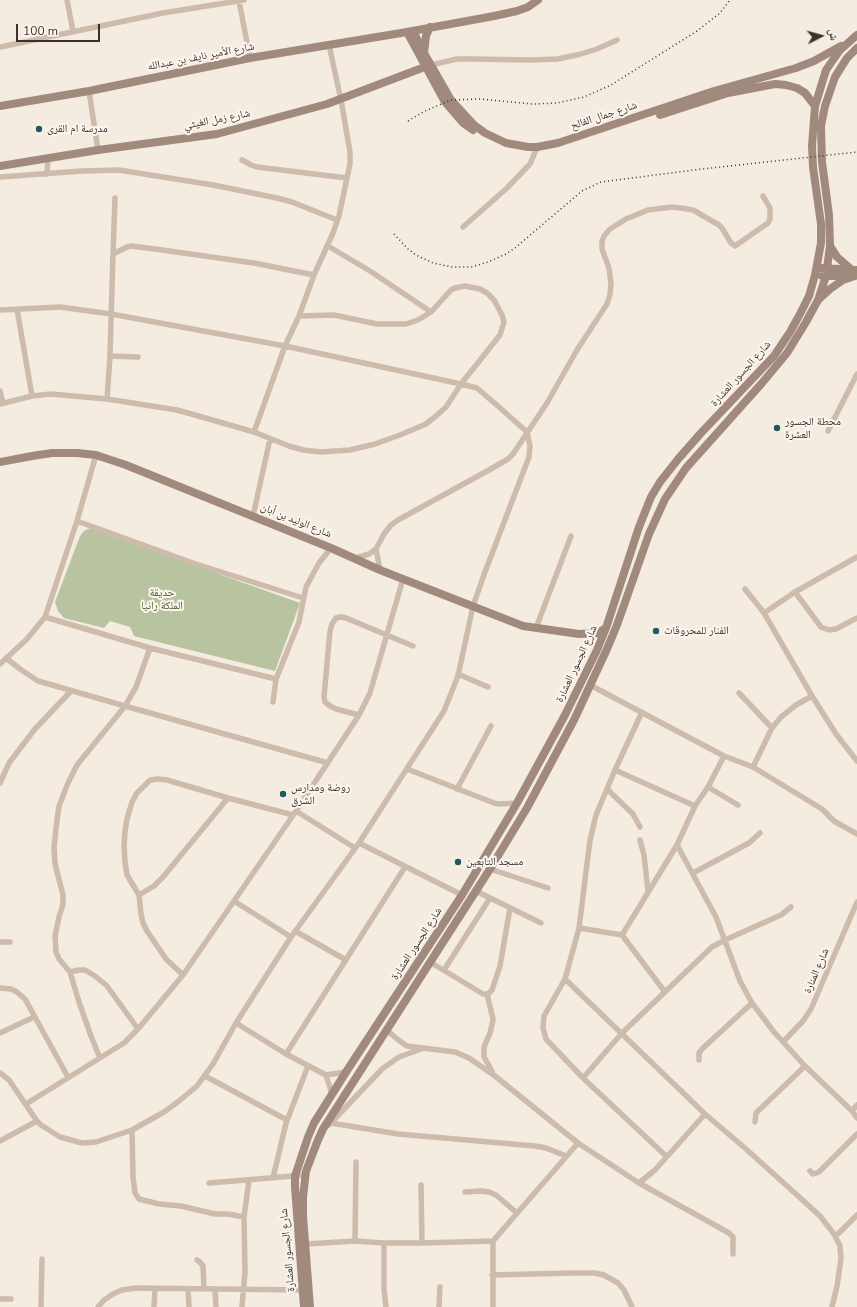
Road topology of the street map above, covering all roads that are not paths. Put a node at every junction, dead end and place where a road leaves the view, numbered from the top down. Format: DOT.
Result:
graph roads {
  1 [pos="67,0"];
  2 [pos="538,0"];
  3 [pos="241,1"];
  4 [pos="430,27"];
  5 [pos="410,31"];
  6 [pos="73,32"];
  7 [pos="857,35"];
  8 [pos="616,40"];
  9 [pos="847,43"];
  10 [pos="329,45"];
  11 [pos="0,47"];
  12 [pos="857,48"];
  13 [pos="424,53"];
  14 [pos="250,58"];
  15 [pos="428,65"];
  16 [pos="89,91"];
  17 [pos="340,100"];
  18 [pos="0,106"];
  19 [pos="815,106"];
  20 [pos="98,150"];
  21 [pos="536,150"];
  22 [pos="48,158"];
  23 [pos="242,160"];
  24 [pos="0,166"];
  25 [pos="47,174"];
  26 [pos="0,177"];
  27 [pos="347,178"];
  28 [pos="764,196"];
  29 [pos="115,198"];
  30 [pos="337,220"];
  31 [pos="463,227"];
  32 [pos="328,246"];
  33 [pos="830,246"];
  34 [pos="113,254"];
  35 [pos="816,271"];
  36 [pos="827,272"];
  37 [pos="855,273"];
  38 [pos="314,275"];
  39 [pos="818,300"];
  40 [pos="17,309"];
  41 [pos="0,310"];
  42 [pos="431,312"];
  43 [pos="111,314"];
  44 [pos="299,316"];
  45 [pos="285,346"];
  46 [pos="110,356"];
  47 [pos="138,357"];
  48 [pos="857,374"];
  49 [pos="461,384"];
  50 [pos="0,391"];
  51 [pos="32,396"];
  52 [pos="106,399"];
  53 [pos="2,403"];
  54 [pos="828,431"];
  55 [pos="254,432"];
  56 [pos="527,432"];
  57 [pos="270,439"];
  58 [pos="96,455"];
  59 [pos="0,462"];
  60 [pos="253,516"];
  61 [pos="77,521"];
  62 [pos="571,536"];
  63 [pos="331,548"];
  64 [pos="376,549"];
  65 [pos="857,557"];
  66 [pos="356,558"];
  67 [pos="380,570"];
  68 [pos="403,579"];
  69 [pos="745,589"];
  70 [pos="795,592"];
  71 [pos="303,598"];
  72 [pos="473,606"];
  73 [pos="764,613"];
  74 [pos="45,617"];
  75 [pos="857,618"];
  76 [pos="536,628"];
  77 [pos="606,628"];
  78 [pos="579,634"];
  79 [pos="387,636"];
  80 [pos="413,646"];
  81 [pos="150,648"];
  82 [pos="597,650"];
  83 [pos="6,658"];
  84 [pos="0,664"];
  85 [pos="458,674"];
  86 [pos="276,679"];
  87 [pos="590,685"];
  88 [pos="488,687"];
  89 [pos="71,691"];
  90 [pos="739,693"];
  91 [pos="812,696"];
  92 [pos="273,702"];
  93 [pos="125,706"];
  94 [pos="642,712"];
  95 [pos="359,715"];
  96 [pos="566,715"];
  97 [pos="574,720"];
  98 [pos="491,726"];
  99 [pos="772,728"];
  100 [pos="724,756"];
  101 [pos="857,761"];
  102 [pos="328,763"];
  103 [pos="753,767"];
  104 [pos="407,769"];
  105 [pos="615,770"];
  106 [pos="0,783"];
  107 [pos="708,787"];
  108 [pos="457,789"];
  109 [pos="607,789"];
  110 [pos="228,798"];
  111 [pos="517,803"];
  112 [pos="738,805"];
  113 [pos="696,806"];
  114 [pos="294,813"];
  115 [pos="640,827"];
  116 [pos="760,833"];
  117 [pos="857,834"];
  118 [pos="640,840"];
  119 [pos="357,845"];
  120 [pos="677,845"];
  121 [pos="405,867"];
  122 [pos="490,869"];
  123 [pos="693,873"];
  124 [pos="548,888"];
  125 [pos="476,891"];
  126 [pos="648,891"];
  127 [pos="462,894"];
  128 [pos="139,895"];
  129 [pos="490,898"];
  130 [pos="234,901"];
  131 [pos="857,902"];
  132 [pos="791,907"];
  133 [pos="510,908"];
  134 [pos="541,923"];
  135 [pos="579,928"];
  136 [pos="295,931"];
  137 [pos="622,935"];
  138 [pos="291,937"];
  139 [pos="725,940"];
  140 [pos="0,942"];
  141 [pos="10,942"];
  142 [pos="346,960"];
  143 [pos="430,962"];
  144 [pos="444,970"];
  145 [pos="70,972"];
  146 [pos="183,975"];
  147 [pos="565,979"];
  148 [pos="0,988"];
  149 [pos="665,992"];
  150 [pos="487,994"];
  151 [pos="752,1003"];
  152 [pos="34,1017"];
  153 [pos="236,1023"];
  154 [pos="138,1029"];
  155 [pos="387,1030"];
  156 [pos="0,1033"];
  157 [pos="622,1034"];
  158 [pos="783,1042"];
  159 [pos="424,1048"];
  160 [pos="286,1054"];
  161 [pos="100,1058"];
  162 [pos="699,1060"];
  163 [pos="308,1066"];
  164 [pos="805,1066"];
  165 [pos="346,1072"];
  166 [pos="0,1073"];
  167 [pos="326,1075"];
  168 [pos="204,1076"];
  169 [pos="495,1076"];
  170 [pos="68,1077"];
  171 [pos="583,1078"];
  172 [pos="332,1094"];
  173 [pos="26,1104"];
  174 [pos="857,1105"];
  175 [pos="852,1111"];
  176 [pos="705,1114"];
  177 [pos="857,1118"];
  178 [pos="287,1120"];
  179 [pos="37,1121"];
  180 [pos="754,1122"];
  181 [pos="331,1123"];
  182 [pos="324,1129"];
  183 [pos="132,1130"];
  184 [pos="857,1134"];
  185 [pos="0,1141"];
  186 [pos="578,1143"];
  187 [pos="566,1156"];
  188 [pos="666,1156"];
  189 [pos="356,1162"];
  190 [pos="810,1171"];
  191 [pos="305,1175"];
  192 [pos="295,1176"];
  193 [pos="273,1178"];
  194 [pos="249,1180"];
  195 [pos="209,1183"];
  196 [pos="639,1183"];
  197 [pos="421,1184"];
  198 [pos="465,1192"];
  199 [pos="517,1213"];
  200 [pos="857,1214"];
  201 [pos="244,1217"];
  202 [pos="836,1236"];
  203 [pos="355,1241"];
  204 [pos="493,1241"];
  205 [pos="422,1242"];
  206 [pos="384,1243"];
  207 [pos="306,1244"];
  208 [pos="733,1254"];
  209 [pos="42,1259"];
  210 [pos="197,1260"];
  211 [pos="492,1275"];
  212 [pos="440,1287"];
  213 [pos="188,1288"];
  214 [pos="204,1288"];
  215 [pos="215,1288"];
  216 [pos="155,1289"];
  217 [pos="243,1289"];
  218 [pos="303,1290"];
  219 [pos="0,1299"];
  220 [pos="11,1299"];
  221 [pos="41,1307"];
  222 [pos="98,1307"];
  223 [pos="154,1307"];
  224 [pos="188,1307"];
  225 [pos="216,1307"];
  226 [pos="242,1307"];
  227 [pos="304,1307"];
  228 [pos="310,1307"];
  229 [pos="386,1307"];
  230 [pos="439,1307"];
  231 [pos="493,1307"];
  232 [pos="632,1307"];
  233 [pos="832,1307"];
  1 -- 6 [label="street"];
  2 -- 4 [label="main road, شارع الأمير نايف بن عبدالله"];
  3 -- 6 [label="street"];
  3 -- 14 [label="street"];
  4 -- 5 [label="main road, شارع الأمير نايف بن عبدالله"];
  4 -- 13 [label="main road"];
  5 -- 10 [label="main road, شارع الأمير نايف بن عبدالله"];
  5 -- 13 [label="main road, شارع جمال الفالح"];
  5 -- 15 [label="main road, شارع جمال الفالح"];
  6 -- 11 [label="street"];
  7 -- 9 [label="main road, شارع الجسور العشارة"];
  8 -- 15 [label="street"];
  9 -- 15 [label="main road, شارع جمال الفالح"];
  9 -- 19 [label="main road, شارع الجسور العشارة"];
  10 -- 14 [label="main road, شارع الأمير نايف بن عبدالله"];
  10 -- 17 [label="street"];
  12 -- 33 [label="main road, شارع الجسور العشارة"];
  13 -- 15 [label="main road, شارع جمال الفالح"];
  14 -- 16 [label="main road, شارع الأمير نايف بن عبدالله"];
  15 -- 17 [label="main road, شارع زمل الغيثي"];
  15 -- 21 [label="main road, شارع جمال الفالح"];
  16 -- 18 [label="main road, شارع الأمير نايف بن عبدالله"];
  16 -- 20 [label="street"];
  17 -- 20 [label="main road, شارع زمل الغيثي"];
  17 -- 27 [label="street"];
  19 -- 21 [label="main road, شارع جمال الفالح"];
  19 -- 35 [label="main road, شارع الجسور العشارة"];
  20 -- 22 [label="main road, شارع زمل الغيثي"];
  21 -- 31 [label="street"];
  22 -- 24 [label="main road, شارع زمل الغيثي"];
  22 -- 25 [label="street"];
  23 -- 27 [label="street"];
  25 -- 26 [label="street"];
  25 -- 30 [label="street"];
  27 -- 30 [label="street"];
  28 -- 56 [label="street"];
  29 -- 34 [label="street"];
  30 -- 32 [label="street"];
  32 -- 38 [label="street"];
  32 -- 42 [label="street"];
  33 -- 36 [label="main road, شارع الجسور العشارة"];
  33 -- 37 [label="main road"];
  34 -- 38 [label="street"];
  34 -- 43 [label="street"];
  35 -- 36 [label="main road"];
  35 -- 77 [label="main road, شارع الجسور العشارة"];
  36 -- 37 [label="main road"];
  36 -- 39 [label="main road, شارع الجسور العشارة"];
  37 -- 39 [label="main road"];
  38 -- 44 [label="street"];
  39 -- 87 [label="main road, شارع الجسور العشارة"];
  40 -- 41 [label="street"];
  40 -- 43 [label="street"];
  40 -- 51 [label="street"];
  42 -- 44 [label="street"];
  42 -- 49 [label="street"];
  43 -- 45 [label="street"];
  43 -- 46 [label="street"];
  44 -- 45 [label="street"];
  45 -- 49 [label="street"];
  45 -- 55 [label="street"];
  46 -- 47 [label="street"];
  46 -- 52 [label="street"];
  48 -- 54 [label="street"];
  49 -- 56 [label="street"];
  49 -- 57 [label="street"];
  50 -- 53 [label="street"];
  51 -- 52 [label="street"];
  51 -- 53 [label="street"];
  52 -- 55 [label="street"];
  55 -- 57 [label="street"];
  56 -- 64 [label="street"];
  56 -- 72 [label="street"];
  57 -- 60 [label="street"];
  58 -- 59 [label="main road, شارع الوليد بن أبان"];
  58 -- 60 [label="main road, شارع الوليد بن أبان"];
  58 -- 61 [label="street"];
  60 -- 63 [label="main road, شارع الوليد بن أبان"];
  61 -- 71 [label="street"];
  61 -- 74 [label="street"];
  62 -- 76 [label="street"];
  63 -- 66 [label="main road, شارع الوليد بن أبان"];
  63 -- 71 [label="street"];
  64 -- 66 [label="street"];
  64 -- 67 [label="street"];
  65 -- 70 [label="street"];
  66 -- 67 [label="main road, شارع الوليد بن أبان"];
  67 -- 68 [label="main road, شارع الوليد بن أبان"];
  68 -- 72 [label="main road, شارع الوليد بن أبان"];
  68 -- 79 [label="street"];
  69 -- 73 [label="street"];
  70 -- 73 [label="street"];
  70 -- 75 [label="street"];
  71 -- 86 [label="street"];
  72 -- 76 [label="main road, شارع الوليد بن أبان"];
  72 -- 85 [label="street"];
  73 -- 91 [label="street"];
  74 -- 81 [label="street"];
  74 -- 83 [label="street"];
  76 -- 78 [label="main road, شارع الوليد بن أبان"];
  77 -- 78 [label="main road, شارع الوليد بن أبان"];
  77 -- 82 [label="main road, شارع الجسور العشارة"];
  78 -- 82 [label="main road, شارع الوليد بن أبان"];
  79 -- 80 [label="street"];
  79 -- 95 [label="street"];
  79 -- 95 [label="street"];
  81 -- 86 [label="street"];
  81 -- 93 [label="street"];
  82 -- 96 [label="main road, شارع الجسور العشارة"];
  83 -- 84 [label="street"];
  83 -- 89 [label="street"];
  85 -- 88 [label="street"];
  85 -- 104 [label="street"];
  86 -- 92 [label="street"];
  87 -- 94 [label="street"];
  87 -- 97 [label="main road, شارع الجسور العشارة"];
  89 -- 93 [label="street"];
  89 -- 106 [label="street"];
  90 -- 99 [label="street"];
  91 -- 99 [label="street"];
  91 -- 101 [label="street"];
  93 -- 102 [label="street"];
  93 -- 145 [label="street"];
  94 -- 100 [label="street"];
  94 -- 105 [label="street"];
  95 -- 102 [label="street"];
  96 -- 97 [label="main road"];
  96 -- 111 [label="main road, شارع الجسور العشارة"];
  97 -- 122 [label="main road, شارع الجسور العشارة"];
  98 -- 108 [label="street"];
  99 -- 103 [label="street"];
  100 -- 103 [label="street"];
  100 -- 107 [label="street"];
  102 -- 114 [label="street"];
  103 -- 117 [label="street"];
  104 -- 108 [label="street"];
  104 -- 119 [label="street"];
  105 -- 109 [label="street"];
  105 -- 113 [label="street"];
  107 -- 112 [label="street"];
  107 -- 113 [label="street"];
  108 -- 111 [label="street"];
  109 -- 115 [label="street"];
  109 -- 135 [label="street"];
  110 -- 114 [label="street"];
  110 -- 128 [label="street"];
  110 -- 128 [label="street"];
  111 -- 127 [label="main road, شارع الجسور العشارة"];
  113 -- 120 [label="street"];
  114 -- 119 [label="street"];
  114 -- 130 [label="street"];
  116 -- 123 [label="street"];
  118 -- 126 [label="street"];
  119 -- 121 [label="street"];
  119 -- 136 [label="street"];
  120 -- 123 [label="street"];
  120 -- 126 [label="street"];
  121 -- 127 [label="street"];
  121 -- 142 [label="street"];
  122 -- 124 [label="street"];
  122 -- 125 [label="main road, شارع الجسور العشارة"];
  123 -- 139 [label="street"];
  125 -- 129 [label="street"];
  125 -- 143 [label="main road, شارع الجسور العشارة"];
  126 -- 137 [label="street"];
  127 -- 165 [label="main road, شارع الجسور العشارة"];
  128 -- 146 [label="street"];
  129 -- 133 [label="street"];
  129 -- 144 [label="street"];
  130 -- 138 [label="street"];
  130 -- 146 [label="street"];
  131 -- 158 [label="street, شارع المنارة"];
  132 -- 139 [label="street"];
  133 -- 134 [label="street"];
  133 -- 150 [label="street"];
  135 -- 137 [label="street"];
  135 -- 147 [label="street"];
  136 -- 138 [label="street"];
  136 -- 142 [label="street"];
  137 -- 149 [label="street"];
  138 -- 153 [label="street"];
  139 -- 149 [label="street"];
  139 -- 151 [label="street"];
  140 -- 141 [label="street"];
  142 -- 160 [label="street"];
  143 -- 144 [label="street"];
  143 -- 155 [label="main road, شارع الجسور العشارة"];
  144 -- 150 [label="street"];
  145 -- 154 [label="street"];
  145 -- 161 [label="street"];
  146 -- 154 [label="street"];
  147 -- 157 [label="street"];
  147 -- 171 [label="street"];
  148 -- 152 [label="street"];
  149 -- 157 [label="street"];
  150 -- 169 [label="street"];
  151 -- 158 [label="street"];
  151 -- 162 [label="street"];
  152 -- 156 [label="street"];
  152 -- 170 [label="street"];
  153 -- 160 [label="street"];
  153 -- 168 [label="street"];
  154 -- 161 [label="street"];
  155 -- 159 [label="street"];
  155 -- 182 [label="main road, شارع الجسور العشارة"];
  157 -- 171 [label="street"];
  157 -- 176 [label="street"];
  158 -- 164 [label="street"];
  159 -- 169 [label="street"];
  159 -- 181 [label="street"];
  160 -- 163 [label="street"];
  161 -- 170 [label="street"];
  163 -- 167 [label="street"];
  163 -- 178 [label="street"];
  164 -- 175 [label="street"];
  164 -- 180 [label="street"];
  165 -- 167 [label="street"];
  165 -- 172 [label="main road, شارع الجسور العشارة"];
  166 -- 173 [label="street"];
  167 -- 172 [label="street"];
  168 -- 178 [label="street"];
  168 -- 183 [label="street"];
  169 -- 186 [label="street"];
  170 -- 173 [label="street"];
  171 -- 188 [label="street"];
  172 -- 192 [label="main road, شارع الجسور العشارة"];
  173 -- 179 [label="street"];
  174 -- 175 [label="street"];
  175 -- 177 [label="street"];
  176 -- 188 [label="street"];
  176 -- 202 [label="street"];
  178 -- 193 [label="street"];
  179 -- 183 [label="street"];
  179 -- 185 [label="street"];
  181 -- 182 [label="street"];
  181 -- 187 [label="street"];
  182 -- 191 [label="main road, شارع الجسور العشارة"];
  183 -- 201 [label="street"];
  184 -- 190 [label="street"];
  186 -- 187 [label="street"];
  186 -- 196 [label="street"];
  187 -- 199 [label="street"];
  188 -- 196 [label="street"];
  189 -- 203 [label="street"];
  191 -- 192 [label="street"];
  191 -- 207 [label="main road, شارع الجسور العشارة"];
  192 -- 193 [label="street"];
  192 -- 218 [label="main road, شارع الجسور العشارة"];
  193 -- 194 [label="street"];
  194 -- 195 [label="street"];
  194 -- 201 [label="street"];
  196 -- 208 [label="street"];
  197 -- 205 [label="street"];
  198 -- 199 [label="street"];
  199 -- 204 [label="street"];
  200 -- 202 [label="street"];
  201 -- 217 [label="street"];
  202 -- 233 [label="street"];
  203 -- 206 [label="street"];
  203 -- 207 [label="street"];
  204 -- 205 [label="street"];
  204 -- 211 [label="street"];
  205 -- 206 [label="street"];
  206 -- 229 [label="street"];
  207 -- 228 [label="main road, شارع الجسور العشارة"];
  209 -- 221 [label="street"];
  210 -- 214 [label="street"];
  211 -- 231 [label="street"];
  211 -- 232 [label="street"];
  212 -- 230 [label="street"];
  213 -- 214 [label="street"];
  213 -- 216 [label="street"];
  213 -- 224 [label="street"];
  214 -- 215 [label="street"];
  215 -- 217 [label="street"];
  215 -- 225 [label="street"];
  216 -- 222 [label="street"];
  216 -- 223 [label="street"];
  217 -- 218 [label="street"];
  217 -- 226 [label="street"];
  218 -- 227 [label="main road, شارع الجسور العشارة"];
  219 -- 220 [label="street"];
}
